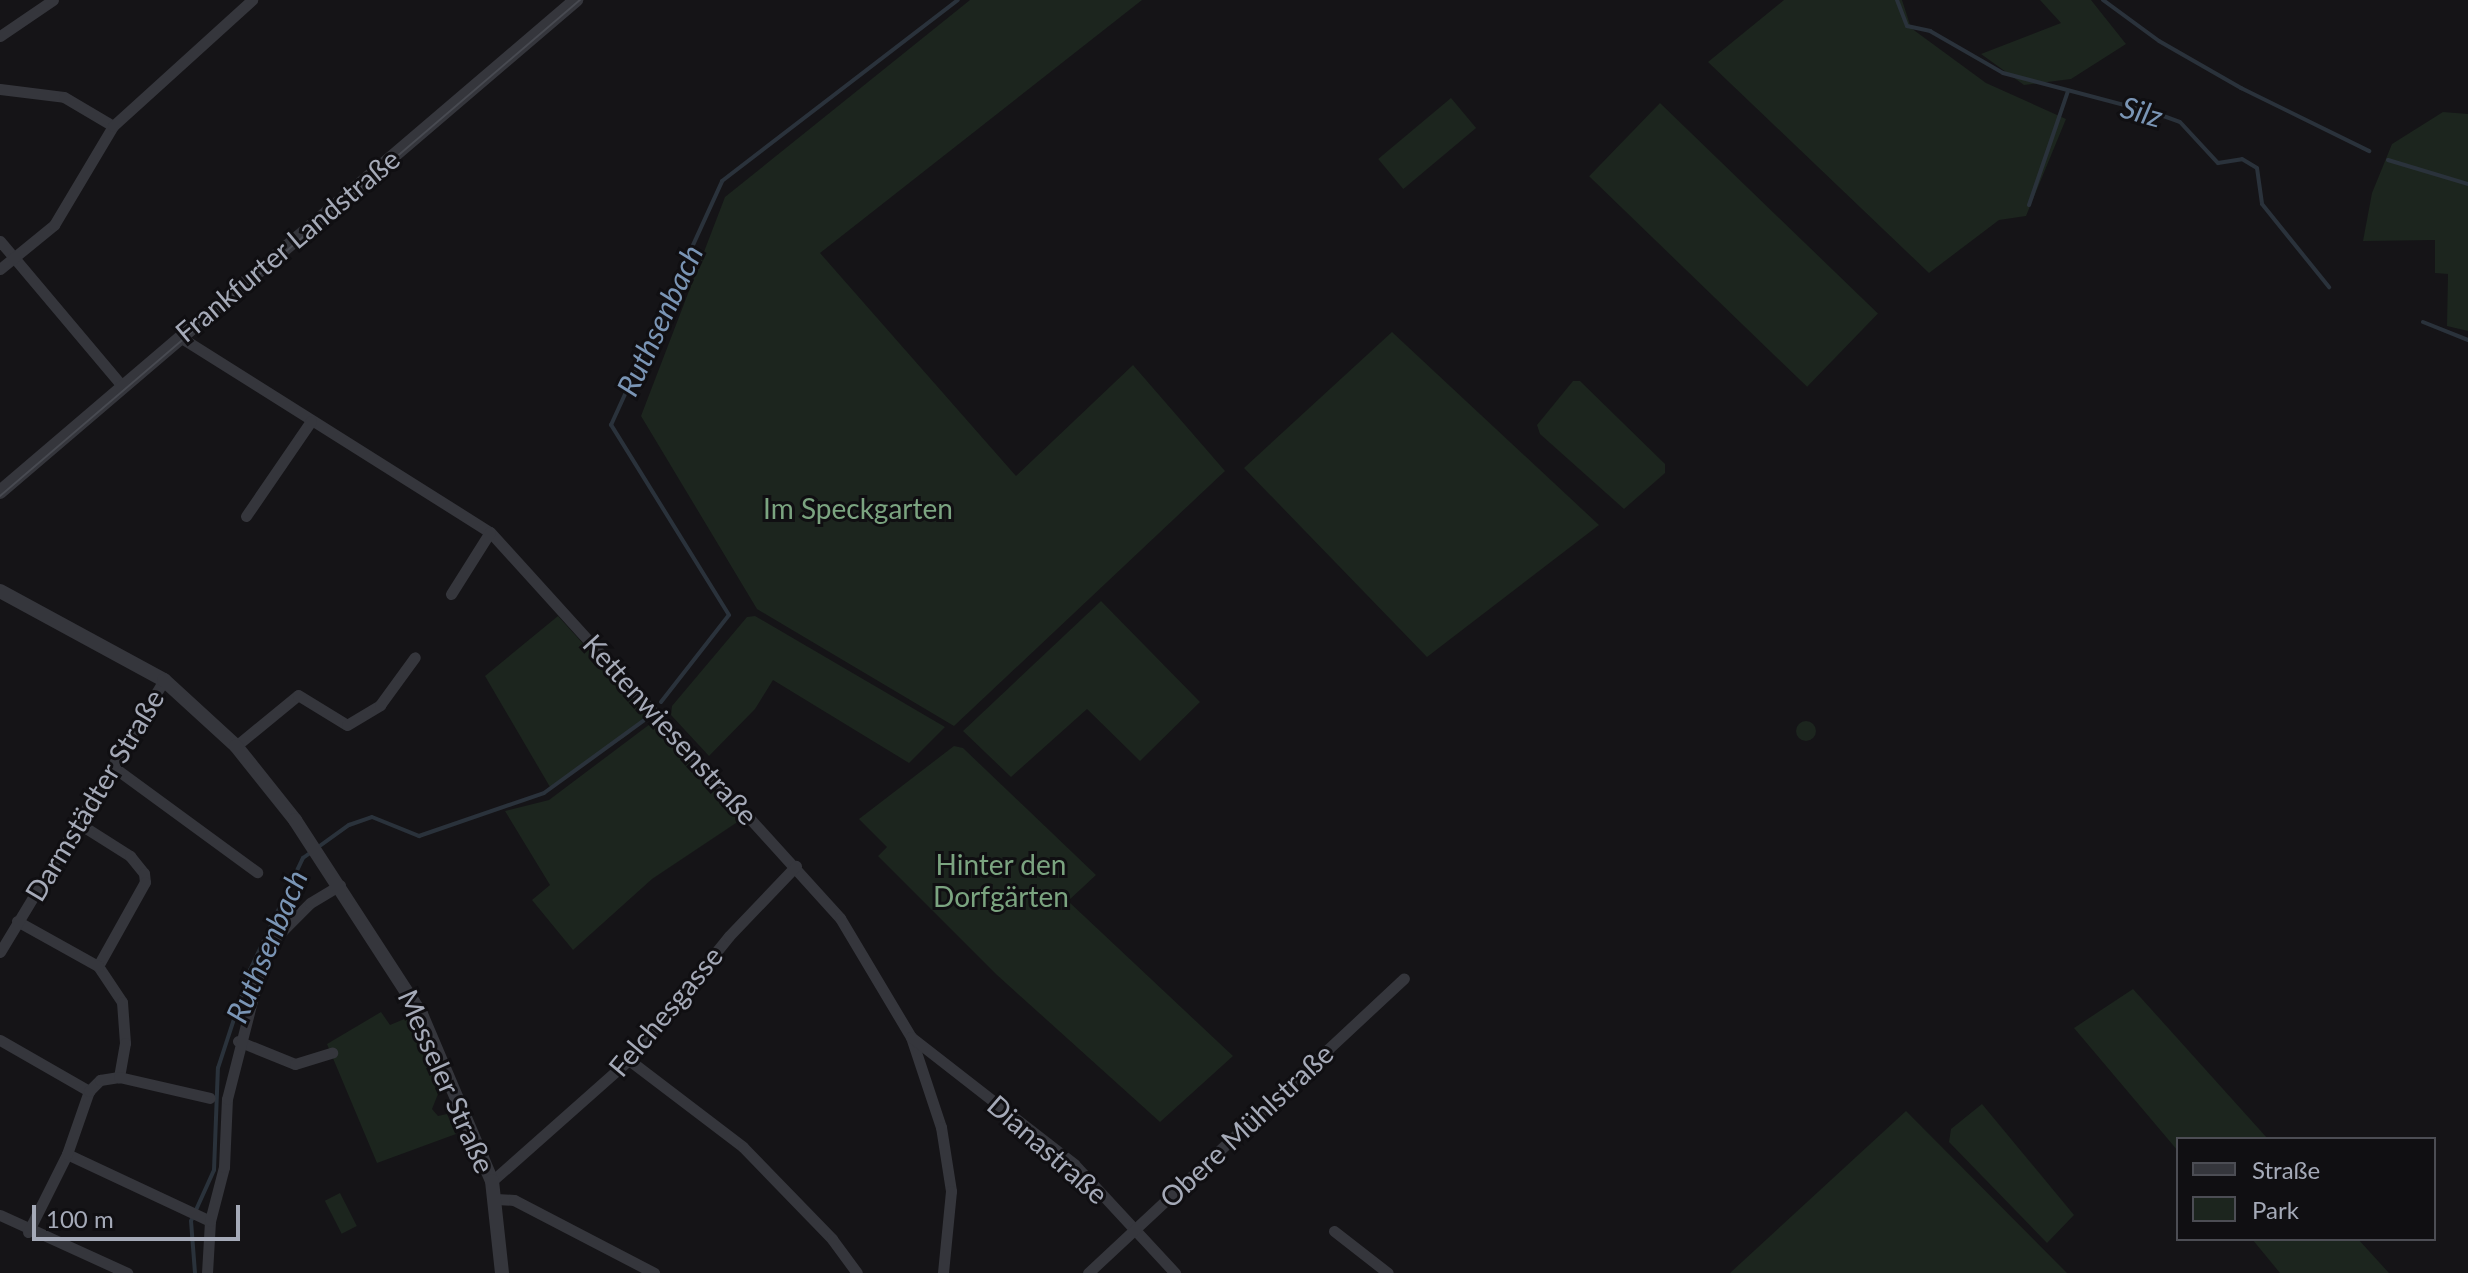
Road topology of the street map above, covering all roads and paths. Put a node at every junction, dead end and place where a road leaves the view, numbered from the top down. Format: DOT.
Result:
graph roads {
  1 [pos="53,0"];
  2 [pos="252,0"];
  3 [pos="576,0"];
  4 [pos="0,36"];
  5 [pos="0,89"];
  6 [pos="113,126"];
  7 [pos="0,241"];
  8 [pos="14,258"];
  9 [pos="0,269"];
  10 [pos="180,337"];
  11 [pos="122,386"];
  12 [pos="311,421"];
  13 [pos="0,492"];
  14 [pos="246,516"];
  15 [pos="490,532"];
  16 [pos="0,591"];
  17 [pos="451,594"];
  18 [pos="415,657"];
  19 [pos="164,680"];
  20 [pos="236,746"];
  21 [pos="112,766"];
  22 [pos="78,823"];
  23 [pos="796,866"];
  24 [pos="257,872"];
  25 [pos="340,885"];
  26 [pos="17,921"];
  27 [pos="0,952"];
  28 [pos="98,966"];
  29 [pos="1404,978"];
  30 [pos="911,1037"];
  31 [pos="0,1040"];
  32 [pos="238,1041"];
  33 [pos="332,1053"];
  34 [pos="629,1060"];
  35 [pos="119,1077"];
  36 [pos="89,1091"];
  37 [pos="210,1098"];
  38 [pos="67,1154"];
  39 [pos="492,1181"];
  40 [pos="496,1199"];
  41 [pos="0,1215"];
  42 [pos="210,1221"];
  43 [pos="1135,1229"];
  44 [pos="1334,1231"];
  45 [pos="28,1232"];
  46 [pos="1379,1271"];
  47 [pos="127,1273"];
  48 [pos="207,1273"];
  49 [pos="502,1273"];
  50 [pos="654,1273"];
  51 [pos="857,1273"];
  52 [pos="943,1273"];
  53 [pos="1088,1273"];
  54 [pos="1175,1273"];
  1 -- 4 [label="street"];
  2 -- 6 [label="street"];
  3 -- 10 [label="street, Frankfurter Landstraße"];
  5 -- 6 [label="street"];
  6 -- 8 [label="street"];
  7 -- 8 [label="street"];
  8 -- 9 [label="street"];
  8 -- 11 [label="street"];
  10 -- 11 [label="street, Frankfurter Landstraße"];
  10 -- 12 [label="street, Kettenwiesenstraße"];
  11 -- 13 [label="street, Frankfurter Landstraße"];
  12 -- 14 [label="street"];
  12 -- 15 [label="street, Kettenwiesenstraße"];
  15 -- 17 [label="street"];
  15 -- 23 [label="street, Kettenwiesenstraße"];
  16 -- 19 [label="street, Messeler Straße"];
  18 -- 20 [label="street"];
  19 -- 20 [label="street, Messeler Straße"];
  19 -- 21 [label="street, Darmstädter Straße"];
  20 -- 25 [label="street, Messeler Straße"];
  21 -- 22 [label="street, Darmstädter Straße"];
  21 -- 24 [label="street"];
  22 -- 26 [label="street, Darmstädter Straße"];
  22 -- 28 [label="street"];
  23 -- 30 [label="street, Kettenwiesenstraße"];
  23 -- 34 [label="street, Felchesgasse"];
  25 -- 32 [label="street"];
  25 -- 39 [label="street, Messeler Straße"];
  26 -- 27 [label="street, Darmstädter Straße"];
  26 -- 28 [label="street"];
  28 -- 35 [label="street"];
  29 -- 43 [label="street, Obere Mühlstraße"];
  30 -- 43 [label="street, Dianastraße"];
  30 -- 52 [label="street, Kettenwiesenstraße"];
  31 -- 36 [label="street"];
  32 -- 33 [label="street"];
  32 -- 42 [label="street"];
  34 -- 39 [label="street, Felchesgasse"];
  34 -- 51 [label="street"];
  35 -- 36 [label="street"];
  35 -- 37 [label="street"];
  36 -- 38 [label="street"];
  38 -- 42 [label="street"];
  38 -- 45 [label="street"];
  39 -- 40 [label="street, Messeler Straße"];
  40 -- 49 [label="street, Messeler Straße"];
  40 -- 50 [label="street"];
  41 -- 45 [label="street"];
  42 -- 48 [label="street"];
  43 -- 53 [label="street, Obere Mühlstraße"];
  43 -- 54 [label="street, Dianastraße"];
  44 -- 46 [label="street"];
  45 -- 47 [label="street"];
}
